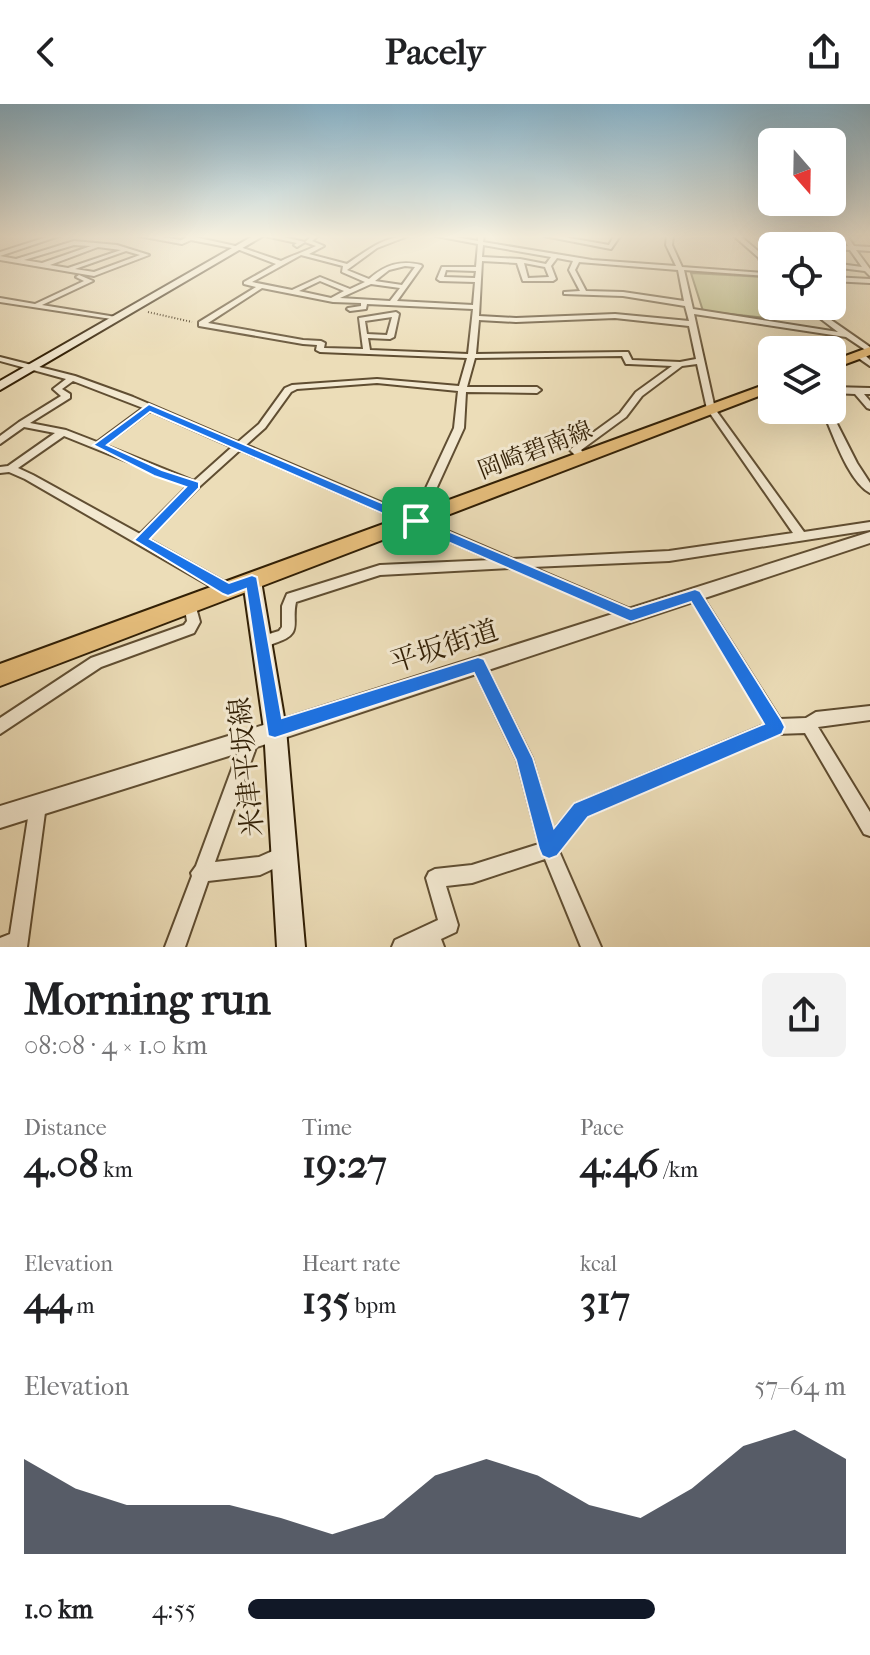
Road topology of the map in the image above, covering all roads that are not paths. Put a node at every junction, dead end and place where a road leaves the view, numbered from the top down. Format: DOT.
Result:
graph roads {
  1 [pos="73,275"];
  2 [pos="192,275"];
  3 [pos="257,275"];
  4 [pos="354,275"];
  5 [pos="376,275"];
  6 [pos="412,275"];
  7 [pos="441,275"];
  8 [pos="479,275"];
  9 [pos="524,275"];
  10 [pos="552,275"];
  11 [pos="575,275"];
  12 [pos="682,275"];
  13 [pos="479,280"];
  14 [pos="846,280"];
  15 [pos="870,281"];
  16 [pos="370,282"];
  17 [pos="260,287"];
  18 [pos="403,287"];
  19 [pos="349,291"];
  20 [pos="290,293"];
  21 [pos="566,293"];
  22 [pos="584,293"];
  23 [pos="603,294"];
  24 [pos="333,300"];
  25 [pos="1,301"];
  26 [pos="364,301"];
  27 [pos="393,302"];
  28 [pos="38,304"];
  29 [pos="340,306"];
  30 [pos="477,307"];
  31 [pos="689,308"];
  32 [pos="350,309"];
  33 [pos="615,316"];
  34 [pos="364,317"];
  35 [pos="477,318"];
  36 [pos="116,319"];
  37 [pos="826,320"];
  38 [pos="692,324"];
  39 [pos="846,335"];
  40 [pos="364,336"];
  41 [pos="367,352"];
  42 [pos="867,355"];
  43 [pos="471,356"];
  44 [pos="0,359"];
  45 [pos="699,361"];
  46 [pos="846,361"];
  47 [pos="680,364"];
  48 [pos="32,367"];
  49 [pos="72,378"];
  50 [pos="0,386"];
  51 [pos="462,389"];
  52 [pos="537,390"];
  53 [pos="758,391"];
  54 [pos="846,391"];
  55 [pos="870,391"];
  56 [pos="858,392"];
  57 [pos="870,406"];
  58 [pos="149,407"];
  59 [pos="711,409"];
  60 [pos="22,424"];
  61 [pos="833,424"];
  62 [pos="5,432"];
  63 [pos="63,432"];
  64 [pos="0,441"];
  65 [pos="99,445"];
  66 [pos="237,447"];
  67 [pos="582,457"];
  68 [pos="5,470"];
  69 [pos="195,485"];
  70 [pos="870,489"];
  71 [pos="416,521"];
  72 [pos="870,526"];
  73 [pos="800,535"];
  74 [pos="870,537"];
  75 [pos="141,540"];
  76 [pos="517,564"];
  77 [pos="252,581"];
  78 [pos="228,590"];
  79 [pos="695,595"];
  80 [pos="190,604"];
  81 [pos="631,615"];
  82 [pos="261,642"];
  83 [pos="478,664"];
  84 [pos="0,675"];
  85 [pos="870,713"];
  86 [pos="809,725"];
  87 [pos="0,727"];
  88 [pos="776,727"];
  89 [pos="275,729"];
  90 [pos="251,739"];
  91 [pos="38,805"];
  92 [pos="0,817"];
  93 [pos="870,828"];
  94 [pos="549,849"];
  95 [pos="285,855"];
  96 [pos="200,873"];
  97 [pos="432,941"];
  98 [pos="12,945"];
  99 [pos="175,947"];
  100 [pos="291,947"];
  101 [pos="402,947"];
  102 [pos="591,947"];
  1 -- 28 [label="street"];
  2 -- 36 [label="main road"];
  3 -- 17 [label="street"];
  4 -- 16 [label="street"];
  5 -- 16 [label="street"];
  6 -- 18 [label="street"];
  7 -- 13 [label="street"];
  8 -- 13 [label="street"];
  9 -- 10 [label="street"];
  11 -- 22 [label="street"];
  12 -- 31 [label="street"];
  13 -- 30 [label="street"];
  14 -- 15 [label="street"];
  16 -- 18 [label="street"];
  16 -- 19 [label="street"];
  17 -- 20 [label="street"];
  17 -- 41 [label="street"];
  18 -- 27 [label="street"];
  19 -- 20 [label="street"];
  19 -- 24 [label="street"];
  20 -- 24 [label="street"];
  21 -- 22 [label="street"];
  22 -- 23 [label="street"];
  23 -- 31 [label="street"];
  23 -- 33 [label="street"];
  24 -- 26 [label="street"];
  25 -- 28 [label="street"];
  26 -- 27 [label="street"];
  26 -- 32 [label="street"];
  27 -- 30 [label="street"];
  28 -- 36 [label="street"];
  29 -- 32 [label="street"];
  30 -- 35 [label="street"];
  31 -- 38 [label="street"];
  31 -- 39 [label="street"];
  32 -- 34 [label="street"];
  33 -- 35 [label="street"];
  33 -- 38 [label="street"];
  34 -- 40 [label="street"];
  34 -- 40 [label="street"];
  35 -- 43 [label="street"];
  36 -- 48 [label="main road"];
  37 -- 39 [label="street"];
  38 -- 45 [label="street"];
  39 -- 42 [label="street"];
  40 -- 41 [label="street"];
  41 -- 43 [label="street"];
  42 -- 46 [label="main road"];
  43 -- 47 [label="street"];
  43 -- 51 [label="street"];
  44 -- 48 [label="street"];
  45 -- 47 [label="street"];
  45 -- 59 [label="street"];
  47 -- 67 [label="street"];
  48 -- 49 [label="street"];
  48 -- 50 [label="main road"];
  49 -- 58 [label="street"];
  49 -- 60 [label="street"];
  51 -- 52 [label="street"];
  51 -- 66 [label="street"];
  51 -- 71 [label="street"];
  53 -- 59 [label="main road, 岡崎碧南線"];
  54 -- 56 [label="street"];
  55 -- 56 [label="street"];
  56 -- 57 [label="street"];
  58 -- 65 [label="street"];
  58 -- 66 [label="street"];
  59 -- 67 [label="main road, 岡崎碧南線"];
  59 -- 73 [label="street"];
  60 -- 62 [label="street"];
  60 -- 63 [label="street"];
  61 -- 70 [label="street"];
  62 -- 64 [label="street"];
  63 -- 65 [label="street"];
  63 -- 68 [label="street"];
  65 -- 69 [label="street"];
  66 -- 69 [label="street"];
  66 -- 71 [label="street"];
  67 -- 71 [label="main road, 岡崎碧南線"];
  68 -- 75 [label="street"];
  69 -- 75 [label="street"];
  71 -- 76 [label="street"];
  71 -- 77 [label="main road, 岡崎碧南線"];
  72 -- 73 [label="street"];
  73 -- 76 [label="street"];
  74 -- 79 [label="street"];
  75 -- 78 [label="street"];
  76 -- 81 [label="street"];
  76 -- 82 [label="street"];
  77 -- 78 [label="main road, 岡崎碧南線"];
  77 -- 82 [label="main road, 米津平坂線"];
  78 -- 80 [label="main road, 岡崎碧南線"];
  79 -- 81 [label="street, 平坂街道"];
  79 -- 88 [label="street"];
  80 -- 84 [label="main road, 岡崎碧南線"];
  80 -- 87 [label="street"];
  81 -- 83 [label="street, 平坂街道"];
  82 -- 89 [label="main road, 米津平坂線"];
  83 -- 89 [label="street, 平坂街道"];
  83 -- 94 [label="street"];
  85 -- 86 [label="street"];
  86 -- 88 [label="street"];
  86 -- 93 [label="street"];
  88 -- 94 [label="street"];
  89 -- 90 [label="street, 平坂街道"];
  89 -- 95 [label="main road, 米津平坂線"];
  90 -- 91 [label="street, 平坂街道"];
  90 -- 96 [label="street"];
  91 -- 92 [label="street"];
  91 -- 98 [label="street"];
  94 -- 97 [label="street"];
  94 -- 102 [label="street"];
  95 -- 96 [label="street"];
  95 -- 100 [label="main road, 米津平坂線"];
  96 -- 99 [label="street"];
  97 -- 101 [label="street"];
}
